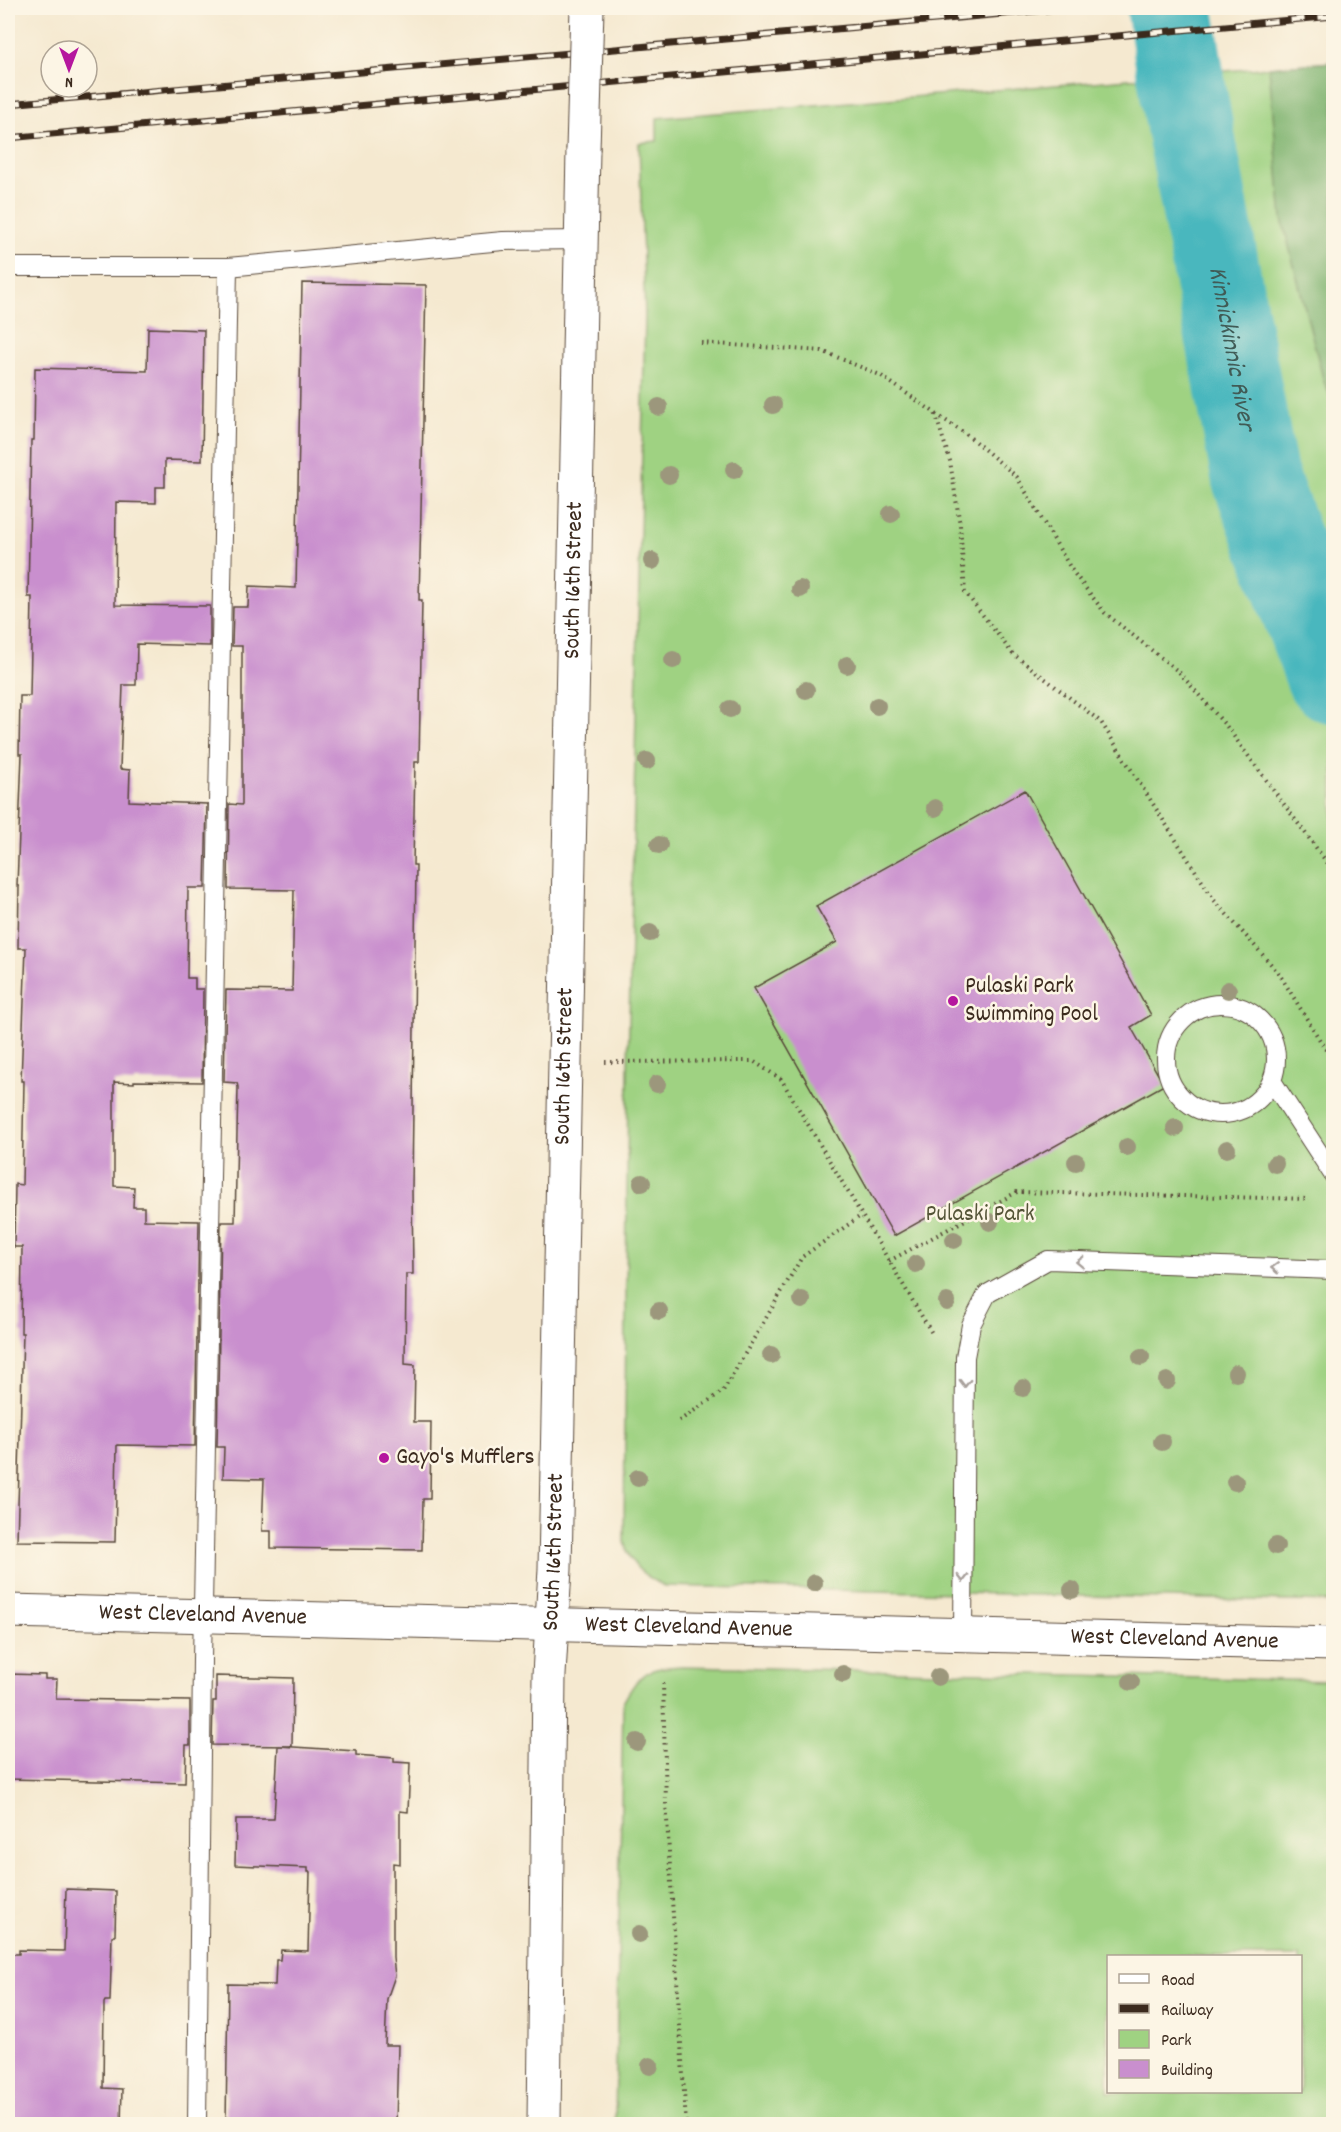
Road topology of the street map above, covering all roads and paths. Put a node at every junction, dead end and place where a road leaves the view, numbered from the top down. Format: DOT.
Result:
graph roads {
  1 [pos="587,8"];
  2 [pos="582,240"];
  3 [pos="8,267"];
  4 [pos="228,267"];
  5 [pos="701,343"];
  6 [pos="935,413"];
  7 [pos="1334,872"];
  8 [pos="566,1062"];
  9 [pos="1334,1063"];
  10 [pos="1272,1081"];
  11 [pos="1334,1176"];
  12 [pos="1320,1200"];
  13 [pos="862,1215"];
  14 [pos="889,1261"];
  15 [pos="1334,1270"];
  16 [pos="938,1343"];
  17 [pos="679,1421"];
  18 [pos="8,1611"];
  19 [pos="203,1616"];
  20 [pos="553,1626"];
  21 [pos="963,1636"];
  22 [pos="1334,1644"];
  23 [pos="663,1683"];
  24 [pos="197,2124"];
  25 [pos="544,2124"];
  26 [pos="686,2124"];
  1 -- 2 [label="street, South 16th Street, bridge"];
  2 -- 4 [label="lane"];
  2 -- 8 [label="street, South 16th Street"];
  3 -- 4 [label="lane"];
  4 -- 19 [label="lane"];
  5 -- 6 [label="path"];
  6 -- 7 [label="path"];
  6 -- 9 [label="path"];
  8 -- 13 [label="path"];
  8 -- 20 [label="street, South 16th Street"];
  10 -- 10 [label="lane"];
  10 -- 11 [label="lane"];
  12 -- 14 [label="path"];
  13 -- 14 [label="path"];
  13 -- 17 [label="path"];
  14 -- 16 [label="path"];
  15 -- 21 [label="lane, one-way"];
  18 -- 19 [label="street, West Cleveland Avenue"];
  19 -- 20 [label="street, West Cleveland Avenue"];
  19 -- 24 [label="lane"];
  20 -- 21 [label="street, West Cleveland Avenue"];
  20 -- 25 [label="street, South 16th Street"];
  21 -- 22 [label="street, West Cleveland Avenue"];
  23 -- 26 [label="path"];
}
